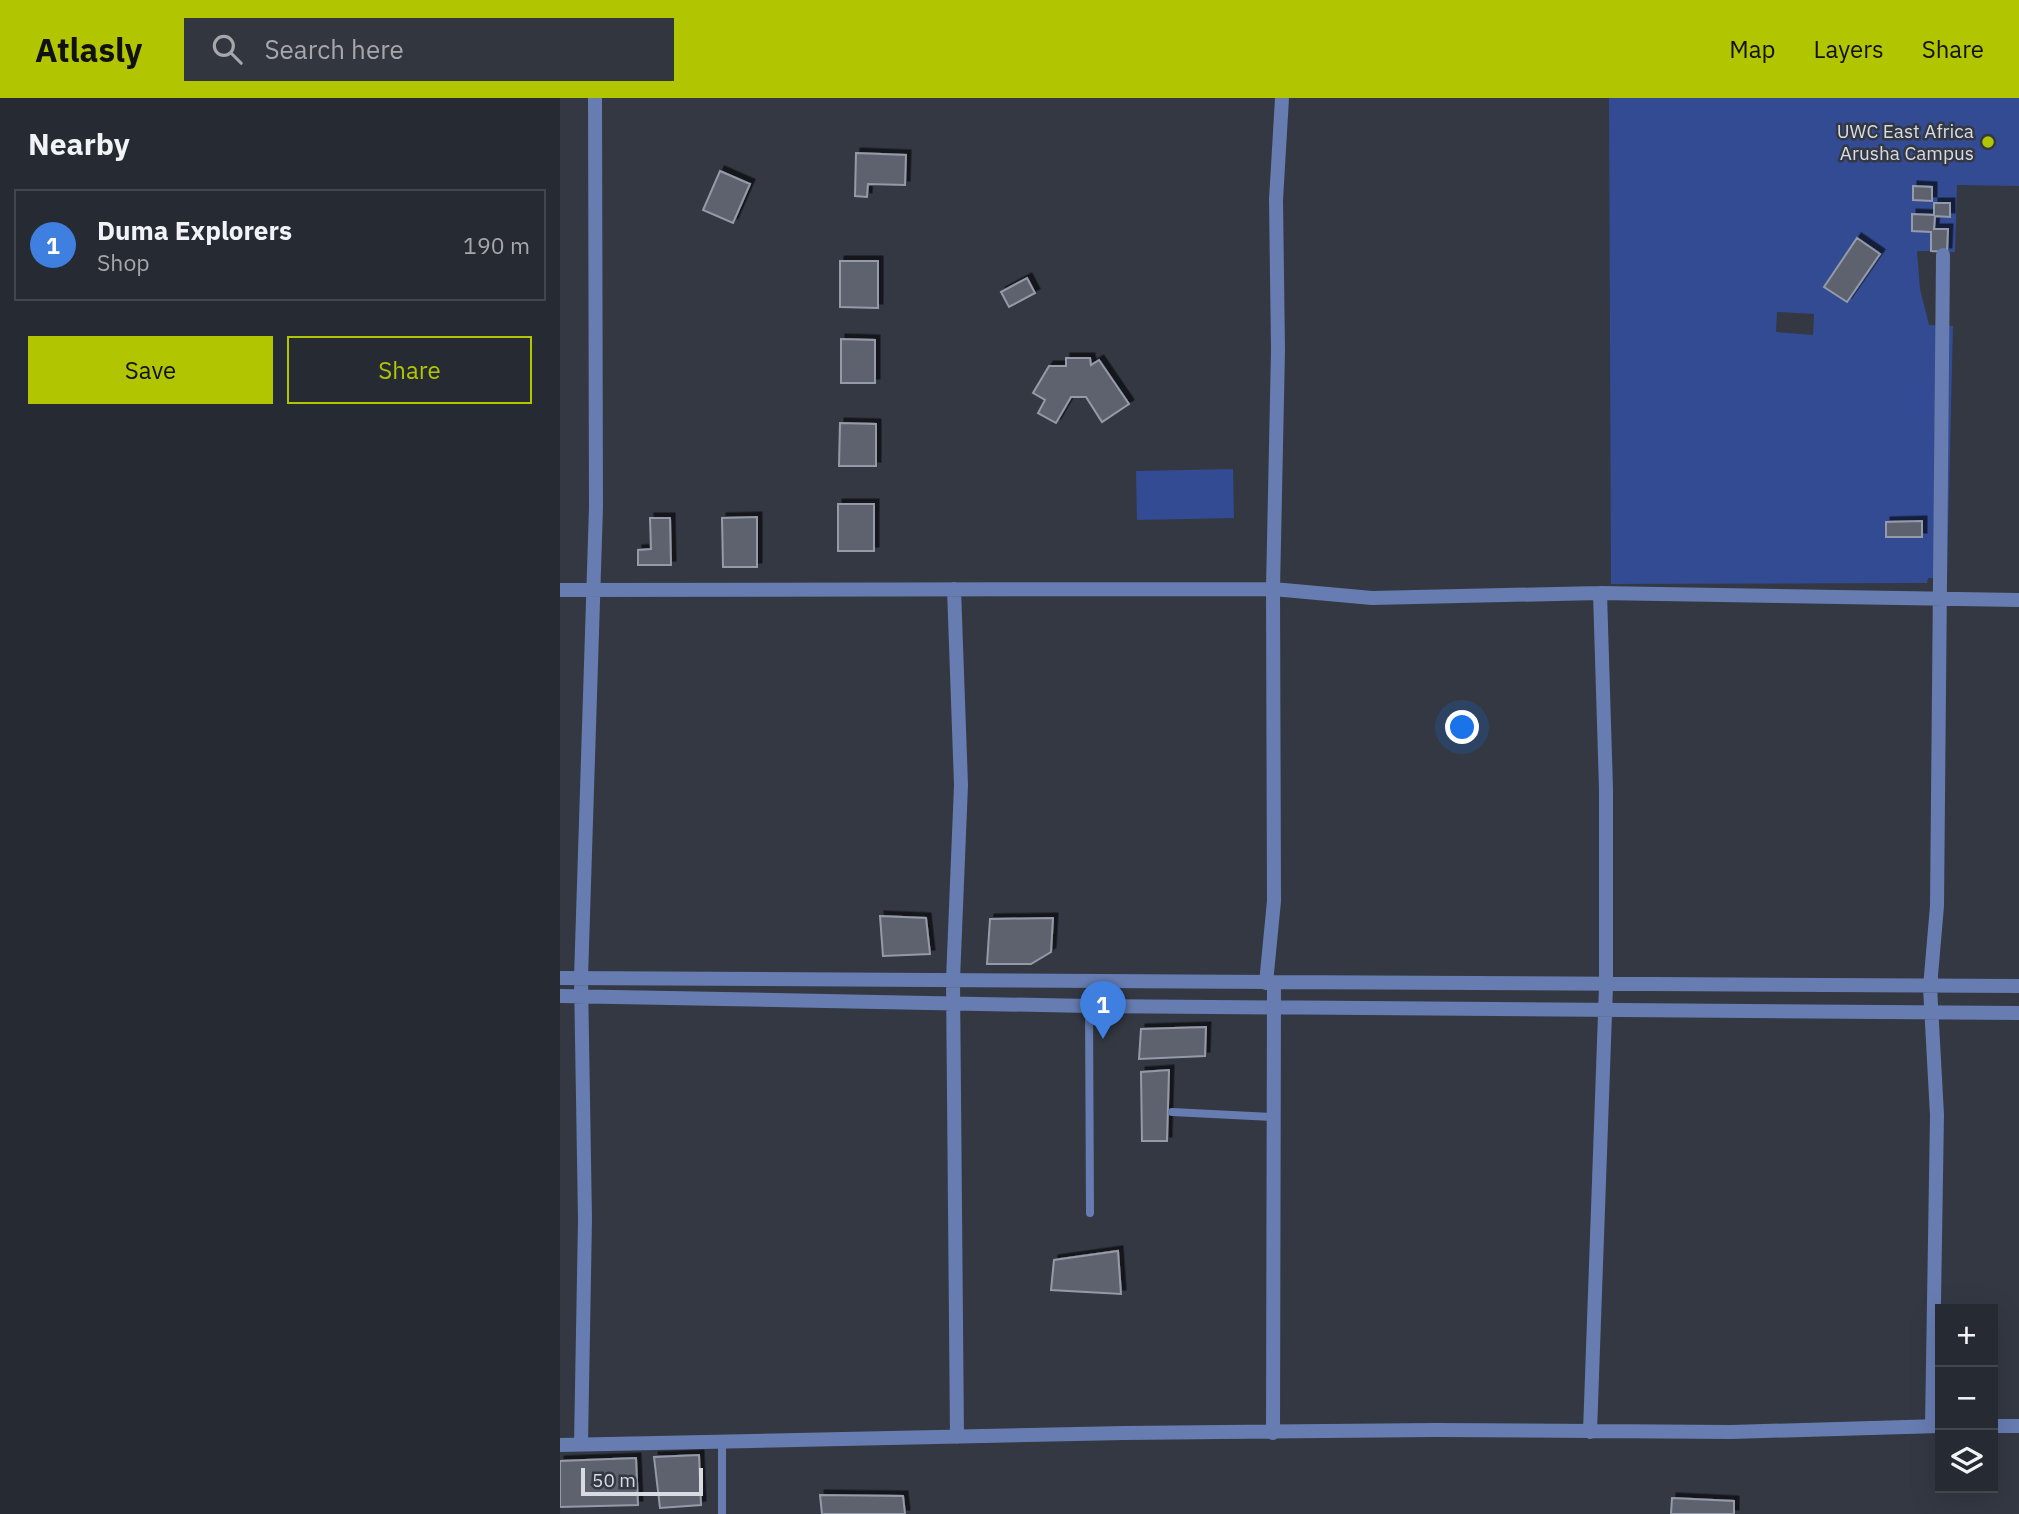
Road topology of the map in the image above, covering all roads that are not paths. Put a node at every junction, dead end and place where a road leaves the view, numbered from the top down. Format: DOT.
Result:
graph roads {
  1 [pos="595,98"];
  2 [pos="1282,98"];
  3 [pos="1943,256"];
  4 [pos="954,589"];
  5 [pos="1273,589"];
  6 [pos="560,590"];
  7 [pos="595,592"];
  8 [pos="1600,593"];
  9 [pos="1938,600"];
  10 [pos="2019,600"];
  11 [pos="560,978"];
  12 [pos="581,978"];
  13 [pos="953,980"];
  14 [pos="1270,983"];
  15 [pos="1606,986"];
  16 [pos="2019,986"];
  17 [pos="1930,988"];
  18 [pos="560,996"];
  19 [pos="582,996"];
  20 [pos="954,1004"];
  21 [pos="1089,1006"];
  22 [pos="1274,1008"];
  23 [pos="1605,1011"];
  24 [pos="1930,1012"];
  25 [pos="2019,1013"];
  26 [pos="1172,1112"];
  27 [pos="1273,1117"];
  28 [pos="1090,1213"];
  29 [pos="1936,1367"];
  30 [pos="1935,1426"];
  31 [pos="1998,1426"];
  32 [pos="2019,1426"];
  33 [pos="1590,1432"];
  34 [pos="1273,1433"];
  35 [pos="957,1437"];
  36 [pos="723,1443"];
  37 [pos="581,1444"];
  38 [pos="560,1445"];
  39 [pos="722,1514"];
  1 -- 7 [label="street"];
  2 -- 5 [label="street"];
  3 -- 9 [label="street"];
  4 -- 5 [label="street"];
  4 -- 7 [label="street"];
  4 -- 13 [label="street"];
  5 -- 8 [label="street"];
  5 -- 14 [label="street"];
  6 -- 7 [label="street"];
  7 -- 12 [label="street"];
  8 -- 9 [label="street"];
  8 -- 15 [label="street"];
  9 -- 10 [label="street"];
  9 -- 17 [label="street"];
  11 -- 12 [label="street"];
  12 -- 13 [label="street"];
  12 -- 19 [label="street"];
  13 -- 14 [label="street"];
  13 -- 20 [label="street"];
  14 -- 15 [label="street"];
  14 -- 22 [label="street"];
  15 -- 17 [label="street"];
  15 -- 23 [label="street"];
  16 -- 17 [label="street"];
  17 -- 24 [label="street"];
  18 -- 19 [label="street"];
  19 -- 20 [label="street"];
  19 -- 37 [label="street"];
  20 -- 21 [label="street"];
  20 -- 35 [label="street"];
  21 -- 22 [label="street"];
  21 -- 28 [label="lane"];
  22 -- 23 [label="street"];
  22 -- 27 [label="street"];
  23 -- 24 [label="street"];
  23 -- 33 [label="street"];
  24 -- 25 [label="street"];
  24 -- 29 [label="street"];
  26 -- 27 [label="lane"];
  27 -- 34 [label="street"];
  30 -- 33 [label="street"];
  31 -- 32 [label="street"];
  33 -- 34 [label="street"];
  34 -- 35 [label="street"];
  35 -- 36 [label="street"];
  36 -- 37 [label="street"];
  36 -- 39 [label="lane"];
  37 -- 38 [label="street"];
}
